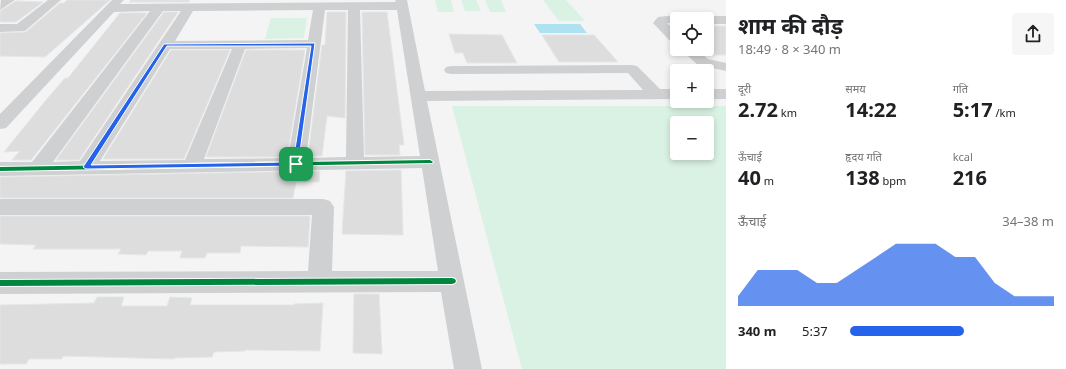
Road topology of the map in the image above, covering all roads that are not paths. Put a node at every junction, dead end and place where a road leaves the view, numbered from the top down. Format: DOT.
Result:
graph roads {
  1 [pos="9,0"];
  2 [pos="55,0"];
  3 [pos="401,3"];
  4 [pos="114,4"];
  5 [pos="363,4"];
  6 [pos="0,6"];
  7 [pos="320,6"];
  8 [pos="190,7"];
  9 [pos="160,8"];
  10 [pos="670,19"];
  11 [pos="714,20"];
  12 [pos="726,20"];
  13 [pos="0,28"];
  14 [pos="670,33"];
  15 [pos="314,44"];
  16 [pos="166,45"];
  17 [pos="240,45"];
  18 [pos="696,56"];
  19 [pos="726,67"];
  20 [pos="451,70"];
  21 [pos="536,70"];
  22 [pos="656,94"];
  23 [pos="670,94"];
  24 [pos="714,94"];
  25 [pos="726,94"];
  26 [pos="551,95"];
  27 [pos="418,96"];
  28 [pos="0,124"];
  29 [pos="430,162"];
  30 [pos="355,163"];
  31 [pos="296,164"];
  32 [pos="192,166"];
  33 [pos="86,167"];
  34 [pos="38,168"];
  35 [pos="0,169"];
  36 [pos="0,207"];
  37 [pos="452,281"];
  38 [pos="318,282"];
  39 [pos="0,283"];
  40 [pos="468,369"];
  1 -- 6 [label="street"];
  2 -- 13 [label="street"];
  3 -- 5 [label="street"];
  3 -- 27 [label="street"];
  4 -- 9 [label="street"];
  4 -- 28 [label="street"];
  5 -- 7 [label="street"];
  5 -- 30 [label="street"];
  7 -- 8 [label="street"];
  7 -- 15 [label="street"];
  8 -- 9 [label="street"];
  8 -- 16 [label="street"];
  9 -- 34 [label="street"];
  10 -- 14 [label="street"];
  11 -- 12 [label="street"];
  15 -- 17 [label="street"];
  15 -- 31 [label="street"];
  16 -- 17 [label="street"];
  16 -- 33 [label="street"];
  17 -- 32 [label="street"];
  18 -- 19 [label="street"];
  20 -- 21 [label="street"];
  21 -- 22 [label="street"];
  21 -- 26 [label="street"];
  22 -- 23 [label="street"];
  22 -- 26 [label="street"];
  24 -- 25 [label="street"];
  26 -- 27 [label="street"];
  27 -- 29 [label="street"];
  29 -- 30 [label="street"];
  29 -- 37 [label="street"];
  30 -- 31 [label="street"];
  31 -- 32 [label="street"];
  32 -- 33 [label="street"];
  33 -- 34 [label="street"];
  34 -- 35 [label="street"];
  36 -- 38 [label="street"];
  37 -- 38 [label="street"];
  37 -- 40 [label="street"];
  38 -- 39 [label="street"];
}
